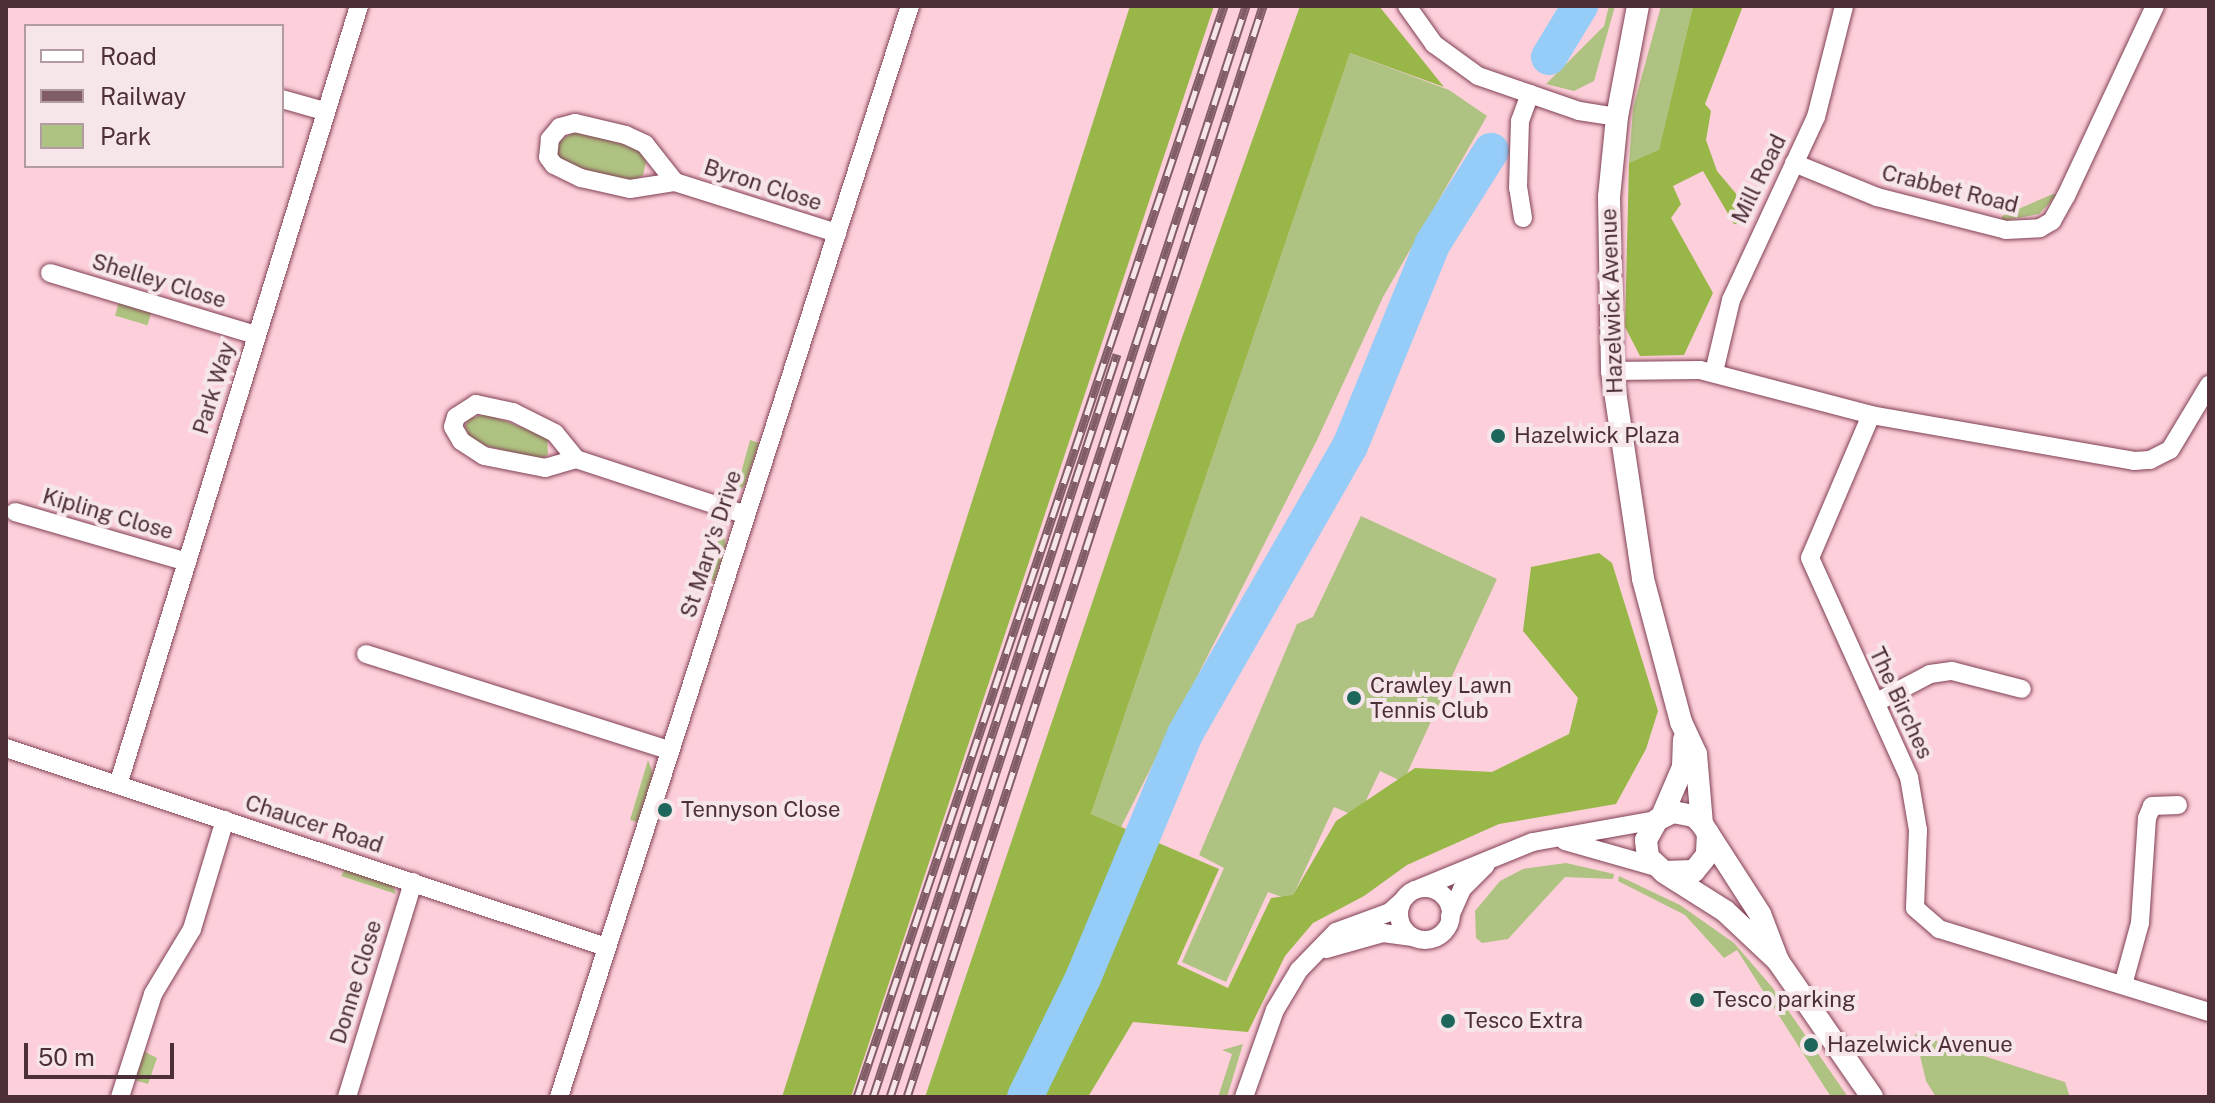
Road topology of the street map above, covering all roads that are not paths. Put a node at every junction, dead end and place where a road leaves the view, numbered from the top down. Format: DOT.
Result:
graph roads {
  1 [pos="359,6"];
  2 [pos="910,6"];
  3 [pos="1407,6"];
  4 [pos="1638,6"];
  5 [pos="1844,6"];
  6 [pos="2155,6"];
  7 [pos="1530,94"];
  8 [pos="284,100"];
  9 [pos="324,111"];
  10 [pos="1617,117"];
  11 [pos="1794,163"];
  12 [pos="675,182"];
  13 [pos="1523,218"];
  14 [pos="837,233"];
  15 [pos="50,273"];
  16 [pos="255,335"];
  17 [pos="1612,371"];
  18 [pos="1714,372"];
  19 [pos="2209,385"];
  20 [pos="1871,415"];
  21 [pos="2200,421"];
  22 [pos="576,459"];
  23 [pos="15,512"];
  24 [pos="746,515"];
  25 [pos="187,562"];
  26 [pos="366,654"];
  27 [pos="2022,689"];
  28 [pos="1877,702"];
  29 [pos="1685,735"];
  30 [pos="6,748"];
  31 [pos="668,750"];
  32 [pos="118,785"];
  33 [pos="2178,805"];
  34 [pos="1660,818"];
  35 [pos="225,820"];
  36 [pos="1705,828"];
  37 [pos="1555,839"];
  38 [pos="1506,851"];
  39 [pos="1660,870"];
  40 [pos="413,882"];
  41 [pos="1420,888"];
  42 [pos="1401,902"];
  43 [pos="1450,916"];
  44 [pos="1414,937"];
  45 [pos="606,947"];
  46 [pos="1778,961"];
  47 [pos="1304,964"];
  48 [pos="2123,985"];
  49 [pos="2209,1012"];
  50 [pos="120,1097"];
  51 [pos="347,1097"];
  52 [pos="559,1097"];
  53 [pos="1244,1097"];
  54 [pos="1872,1097"];
  1 -- 9 [label="street, Park Way"];
  2 -- 14 [label="street, St Mary's Drive"];
  3 -- 7 [label="street"];
  4 -- 10 [label="street, Hazelwick Avenue"];
  5 -- 11 [label="street, Mill Road"];
  6 -- 11 [label="street, Crabbet Road"];
  7 -- 10 [label="street"];
  7 -- 13 [label="street"];
  8 -- 9 [label="street"];
  9 -- 16 [label="street, Park Way"];
  10 -- 17 [label="street, Hazelwick Avenue"];
  11 -- 18 [label="street, Mill Road"];
  12 -- 12 [label="street, Byron Close"];
  12 -- 14 [label="street, Byron Close"];
  14 -- 24 [label="street, St Mary's Drive"];
  15 -- 16 [label="street, Shelley Close"];
  16 -- 25 [label="street, Park Way"];
  17 -- 18 [label="street"];
  17 -- 29 [label="street, Hazelwick Avenue"];
  18 -- 20 [label="street"];
  19 -- 21 [label="street"];
  20 -- 21 [label="street"];
  20 -- 28 [label="street, The Birches"];
  22 -- 22 [label="street"];
  22 -- 24 [label="street"];
  23 -- 25 [label="street, Kipling Close"];
  24 -- 31 [label="street, St Mary's Drive"];
  25 -- 32 [label="street, Park Way"];
  26 -- 31 [label="street"];
  27 -- 28 [label="street"];
  28 -- 48 [label="street, The Birches"];
  29 -- 34 [label="street, Hazelwick Avenue"];
  29 -- 36 [label="street, Hazelwick Avenue"];
  30 -- 32 [label="street, Chaucer Road"];
  31 -- 45 [label="street, St Mary's Drive"];
  32 -- 35 [label="street, Chaucer Road"];
  33 -- 48 [label="street"];
  34 -- 36 [label="street"];
  34 -- 37 [label="street"];
  34 -- 39 [label="street"];
  35 -- 40 [label="street, Chaucer Road"];
  35 -- 50 [label="street"];
  36 -- 39 [label="street"];
  36 -- 46 [label="street"];
  37 -- 38 [label="street"];
  37 -- 39 [label="street"];
  38 -- 41 [label="street"];
  38 -- 43 [label="street"];
  39 -- 46 [label="street"];
  40 -- 45 [label="street, Chaucer Road"];
  40 -- 51 [label="street, Donne Close"];
  41 -- 42 [label="street"];
  41 -- 43 [label="street"];
  42 -- 44 [label="street"];
  42 -- 47 [label="street"];
  43 -- 44 [label="street"];
  44 -- 47 [label="street"];
  45 -- 52 [label="street, St Mary's Drive"];
  46 -- 54 [label="street"];
  47 -- 53 [label="street"];
  48 -- 49 [label="street, The Birches"];
}
